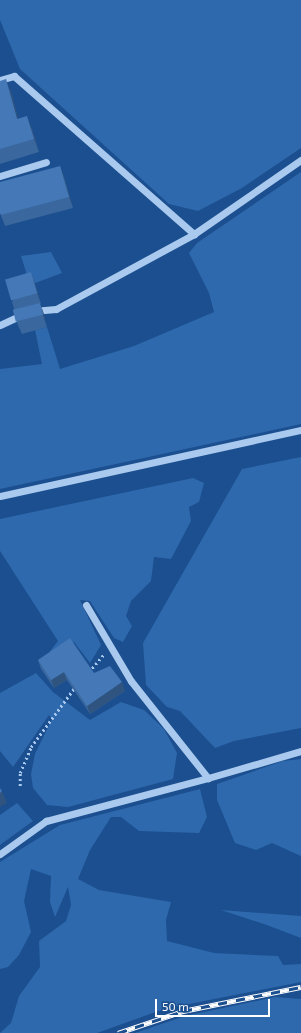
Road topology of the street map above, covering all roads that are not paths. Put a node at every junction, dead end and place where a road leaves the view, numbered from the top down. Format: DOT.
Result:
graph roads {
  1 [pos="0,80"];
  2 [pos="301,160"];
  3 [pos="46,162"];
  4 [pos="0,176"];
  5 [pos="194,234"];
  6 [pos="0,325"];
  7 [pos="301,430"];
  8 [pos="0,496"];
  9 [pos="86,605"];
  10 [pos="301,752"];
  11 [pos="208,778"];
  12 [pos="0,854"];
  1 -- 5 [label="lane"];
  2 -- 5 [label="lane"];
  3 -- 4 [label="lane"];
  5 -- 6 [label="lane"];
  7 -- 8 [label="lane"];
  9 -- 11 [label="lane"];
  10 -- 11 [label="lane"];
  11 -- 12 [label="lane"];
}
